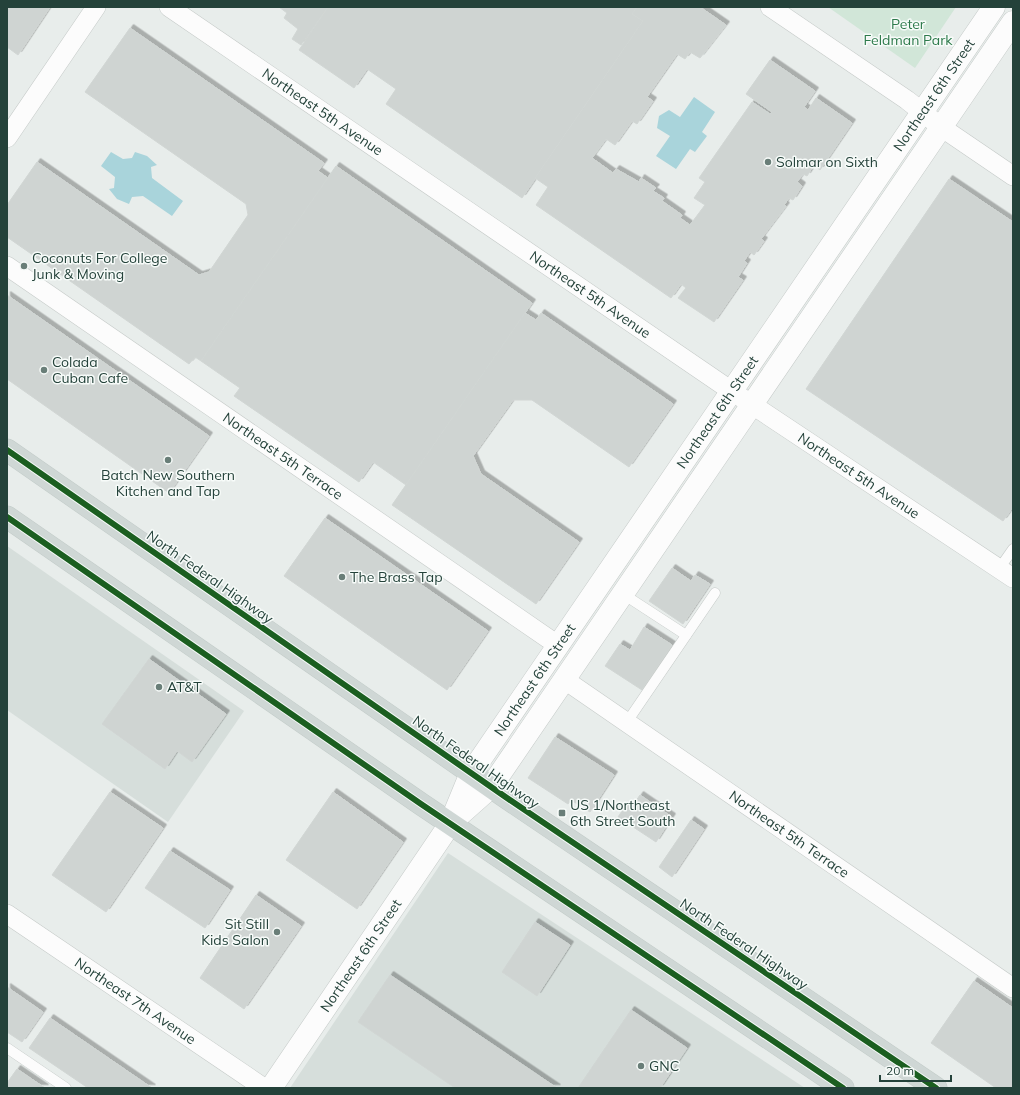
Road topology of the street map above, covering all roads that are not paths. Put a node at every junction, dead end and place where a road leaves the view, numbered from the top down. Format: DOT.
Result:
graph roads {
  1 [pos="96,7"];
  2 [pos="169,7"];
  3 [pos="770,7"];
  4 [pos="994,7"];
  5 [pos="1013,22"];
  6 [pos="923,111"];
  7 [pos="941,127"];
  8 [pos="7,138"];
  9 [pos="1013,176"];
  10 [pos="7,266"];
  11 [pos="733,392"];
  12 [pos="753,404"];
  13 [pos="7,450"];
  14 [pos="7,517"];
  15 [pos="1013,549"];
  16 [pos="1006,574"];
  17 [pos="715,593"];
  18 [pos="623,594"];
  19 [pos="686,635"];
  20 [pos="559,646"];
  21 [pos="565,680"];
  22 [pos="627,722"];
  23 [pos="472,774"];
  24 [pos="491,787"];
  25 [pos="450,824"];
  26 [pos="7,914"];
  27 [pos="1013,988"];
  28 [pos="7,1048"];
  29 [pos="66,1088"];
  30 [pos="264,1088"];
  31 [pos="271,1088"];
  32 [pos="843,1088"];
  33 [pos="936,1088"];
  1 -- 8 [label="street"];
  2 -- 11 [label="street, Northeast 5th Avenue"];
  3 -- 6 [label="street"];
  4 -- 6 [label="street, Northeast 6th Street"];
  5 -- 7 [label="street, Northeast 6th Street"];
  6 -- 7 [label="street"];
  6 -- 11 [label="street, Northeast 6th Street"];
  7 -- 9 [label="street"];
  7 -- 12 [label="street, Northeast 6th Street"];
  10 -- 20 [label="street, Northeast 5th Terrace"];
  11 -- 12 [label="street, Northeast 5th Avenue"];
  11 -- 20 [label="street, Northeast 6th Street"];
  12 -- 16 [label="street, Northeast 5th Avenue"];
  12 -- 18 [label="street, Northeast 6th Street"];
  13 -- 23 [label="main road, North Federal Highway"];
  14 -- 25 [label="main road"];
  15 -- 16 [label="lane"];
  17 -- 19 [label="lane"];
  18 -- 19 [label="lane"];
  18 -- 21 [label="street, Northeast 6th Street"];
  19 -- 22 [label="lane"];
  20 -- 23 [label="street, Northeast 6th Street"];
  21 -- 22 [label="street, Northeast 5th Terrace"];
  21 -- 24 [label="street, Northeast 6th Street"];
  22 -- 27 [label="street, Northeast 5th Terrace"];
  23 -- 24 [label="main road, North Federal Highway"];
  23 -- 25 [label="street, Northeast 6th Street"];
  24 -- 25 [label="street, Northeast 6th Street"];
  24 -- 33 [label="main road, North Federal Highway"];
  25 -- 31 [label="street, Northeast 6th Street"];
  25 -- 32 [label="main road"];
  26 -- 30 [label="street, Northeast 7th Avenue"];
  28 -- 29 [label="lane"];
}
